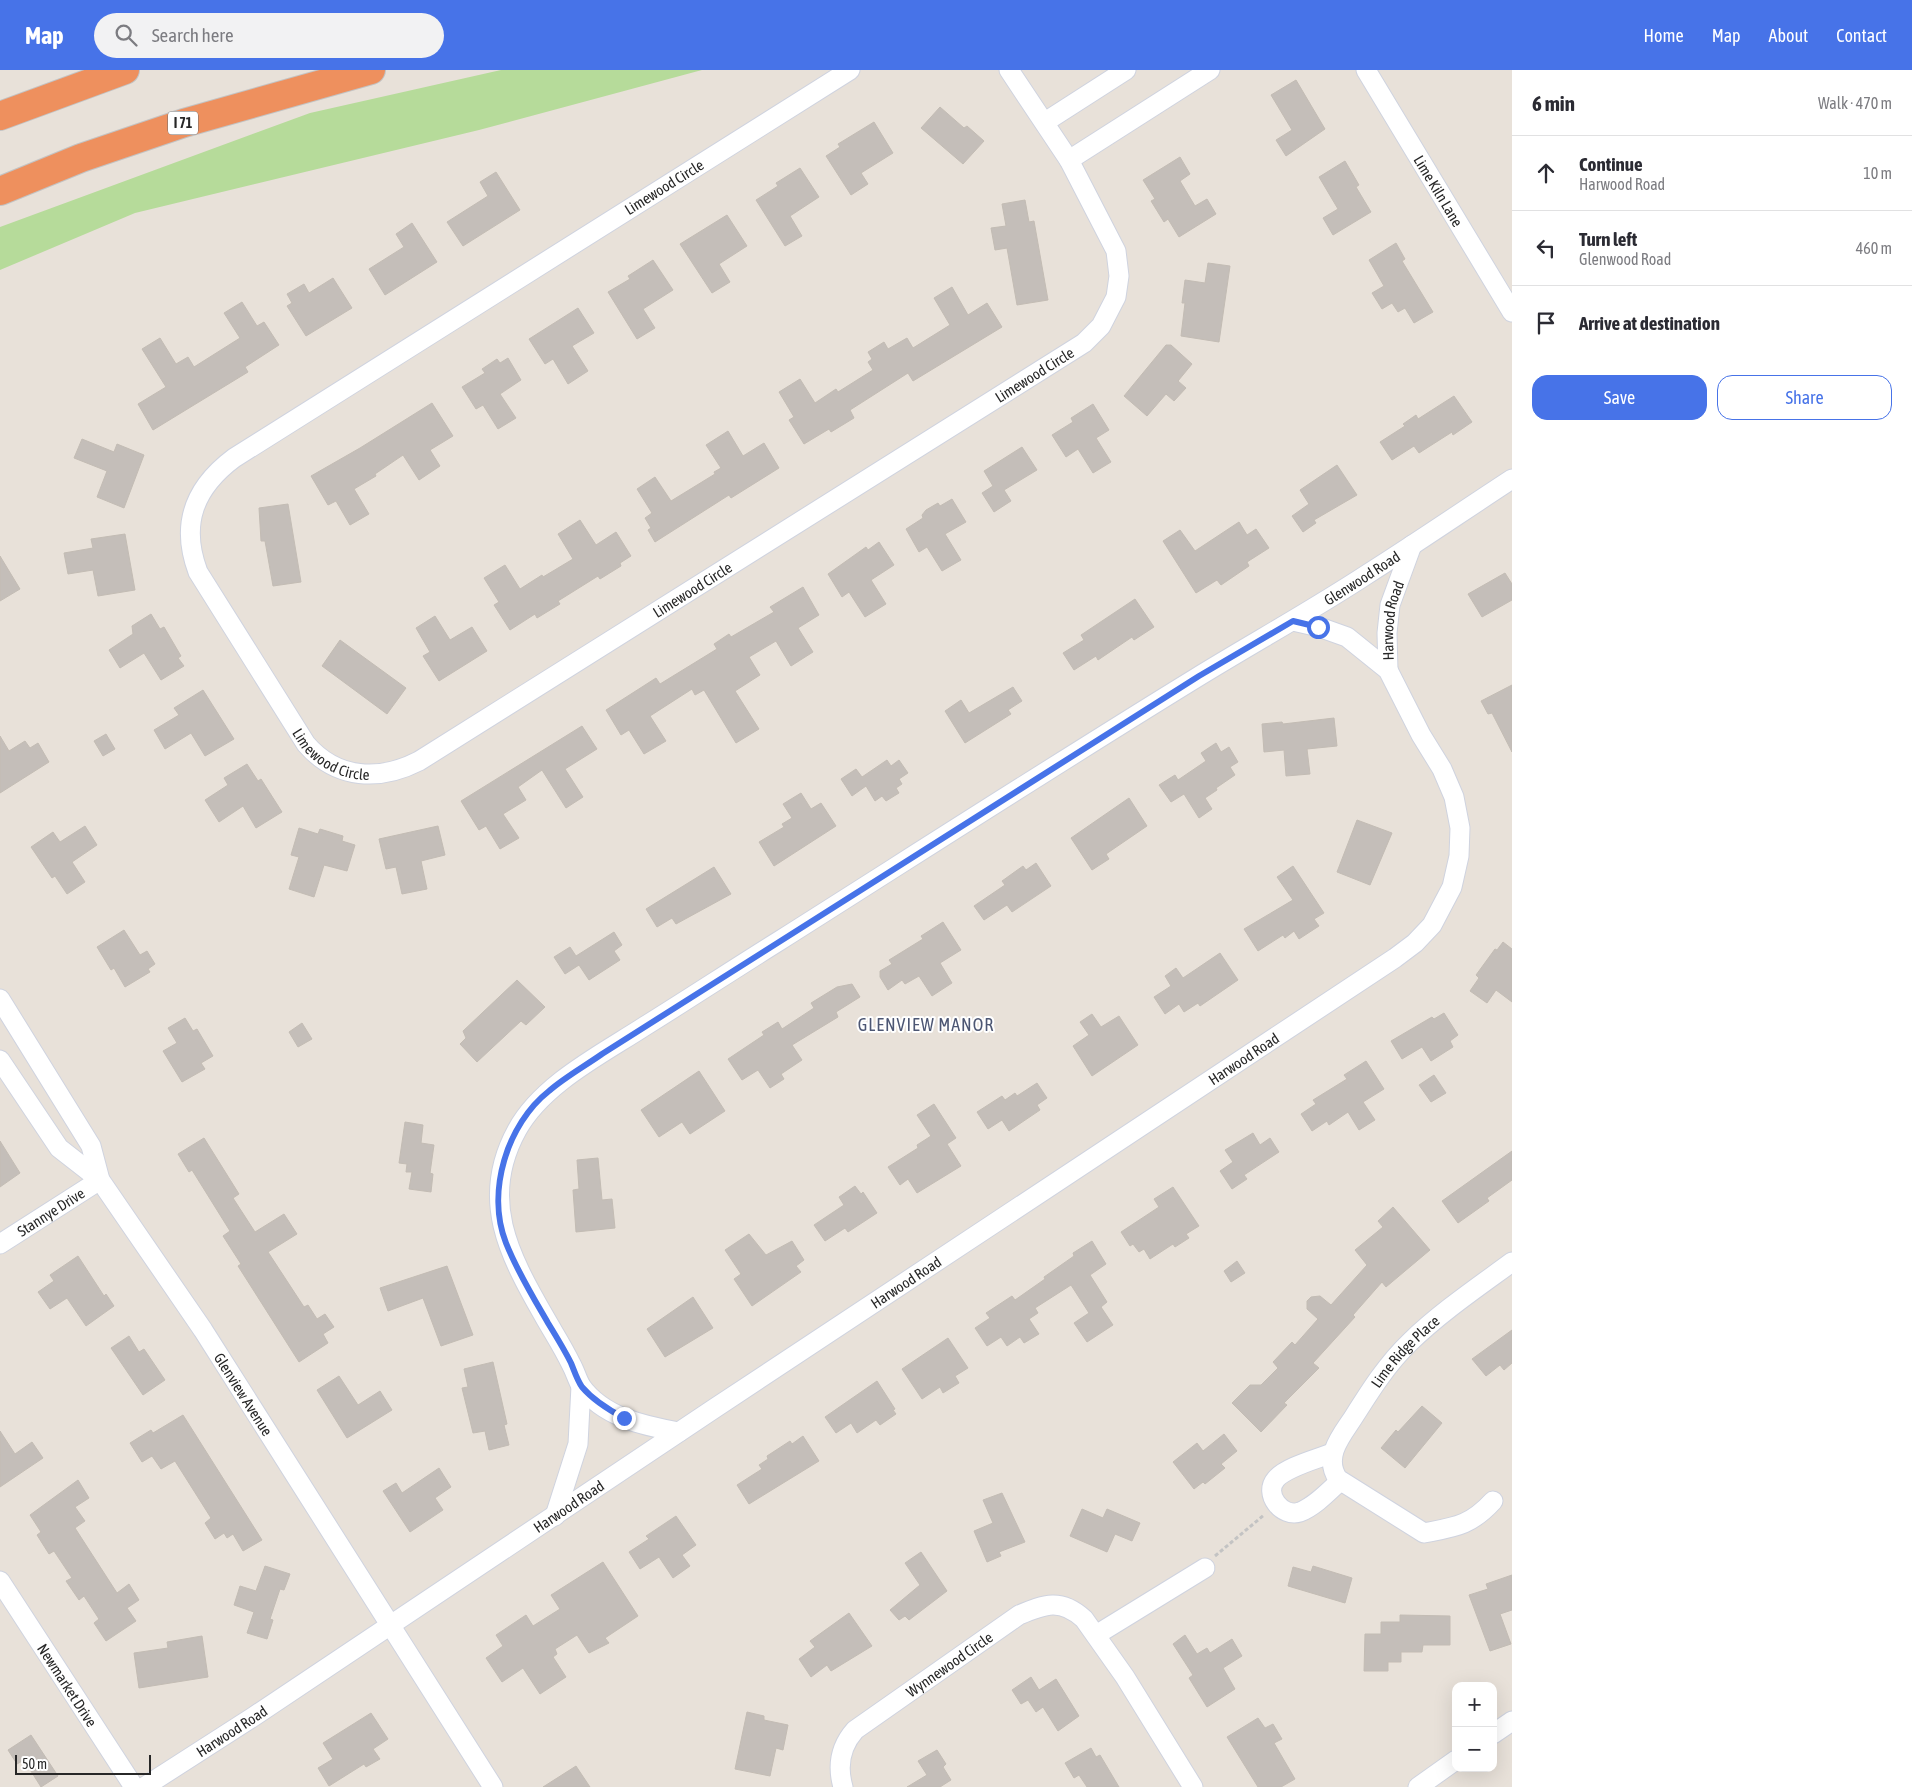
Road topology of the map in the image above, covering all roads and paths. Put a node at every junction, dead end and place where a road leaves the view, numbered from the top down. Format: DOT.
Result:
graph roads {
  1 [pos="125,70"];
  2 [pos="371,70"];
  3 [pos="850,70"];
  4 [pos="1009,70"];
  5 [pos="1126,70"];
  6 [pos="1210,70"];
  7 [pos="1366,70"];
  8 [pos="0,116"];
  9 [pos="1045,122"];
  10 [pos="1069,160"];
  11 [pos="0,191"];
  12 [pos="1512,312"];
  13 [pos="1512,479"];
  14 [pos="1412,545"];
  15 [pos="1293,621"];
  16 [pos="1388,670"];
  17 [pos="0,999"];
  18 [pos="0,1060"];
  19 [pos="100,1180"];
  20 [pos="0,1244"];
  21 [pos="1512,1262"];
  22 [pos="581,1386"];
  23 [pos="679,1432"];
  24 [pos="1335,1467"];
  25 [pos="1493,1501"];
  26 [pos="1276,1505"];
  27 [pos="555,1516"];
  28 [pos="1205,1568"];
  29 [pos="0,1581"];
  30 [pos="390,1624"];
  31 [pos="1096,1636"];
  32 [pos="1512,1721"];
  33 [pos="1497,1731"];
  34 [pos="1452,1763"];
  35 [pos="134,1787"];
  36 [pos="144,1787"];
  37 [pos="493,1787"];
  38 [pos="843,1787"];
  39 [pos="1193,1787"];
  40 [pos="1418,1787"];
  1 -- 8 [label="highway"];
  2 -- 11 [label="highway, I 71"];
  3 -- 10 [label="street, Limewood Circle"];
  4 -- 9 [label="street, Limewood Circle"];
  5 -- 9 [label="street"];
  6 -- 10 [label="street"];
  7 -- 12 [label="street, Lime Kiln Lane"];
  9 -- 10 [label="street, Limewood Circle"];
  13 -- 14 [label="street, Glenwood Road"];
  14 -- 15 [label="street, Glenwood Road"];
  14 -- 16 [label="street, Harwood Road"];
  15 -- 16 [label="street, Harwood Road"];
  15 -- 22 [label="street, Glenwood Road"];
  16 -- 23 [label="street, Harwood Road"];
  17 -- 19 [label="street, Glenview Avenue"];
  18 -- 19 [label="street"];
  19 -- 20 [label="street, Stannye Drive"];
  19 -- 30 [label="street, Glenview Avenue"];
  21 -- 24 [label="street, Lime Ridge Place"];
  22 -- 23 [label="street, Glenwood Road"];
  22 -- 27 [label="street, Glenwood Road"];
  23 -- 27 [label="street, Harwood Road"];
  24 -- 25 [label="street"];
  24 -- 26 [label="street, Lime Ridge Place"];
  24 -- 26 [label="street"];
  26 -- 28 [label="path"];
  27 -- 30 [label="street, Harwood Road"];
  28 -- 31 [label="street"];
  29 -- 35 [label="street, Newmarket Drive"];
  30 -- 36 [label="street, Harwood Road"];
  30 -- 37 [label="street, Glenview Avenue"];
  31 -- 38 [label="street, Wynnewood Circle"];
  31 -- 39 [label="street, Wynnewood Circle"];
  32 -- 33 [label="street"];
  34 -- 40 [label="street"];
}
